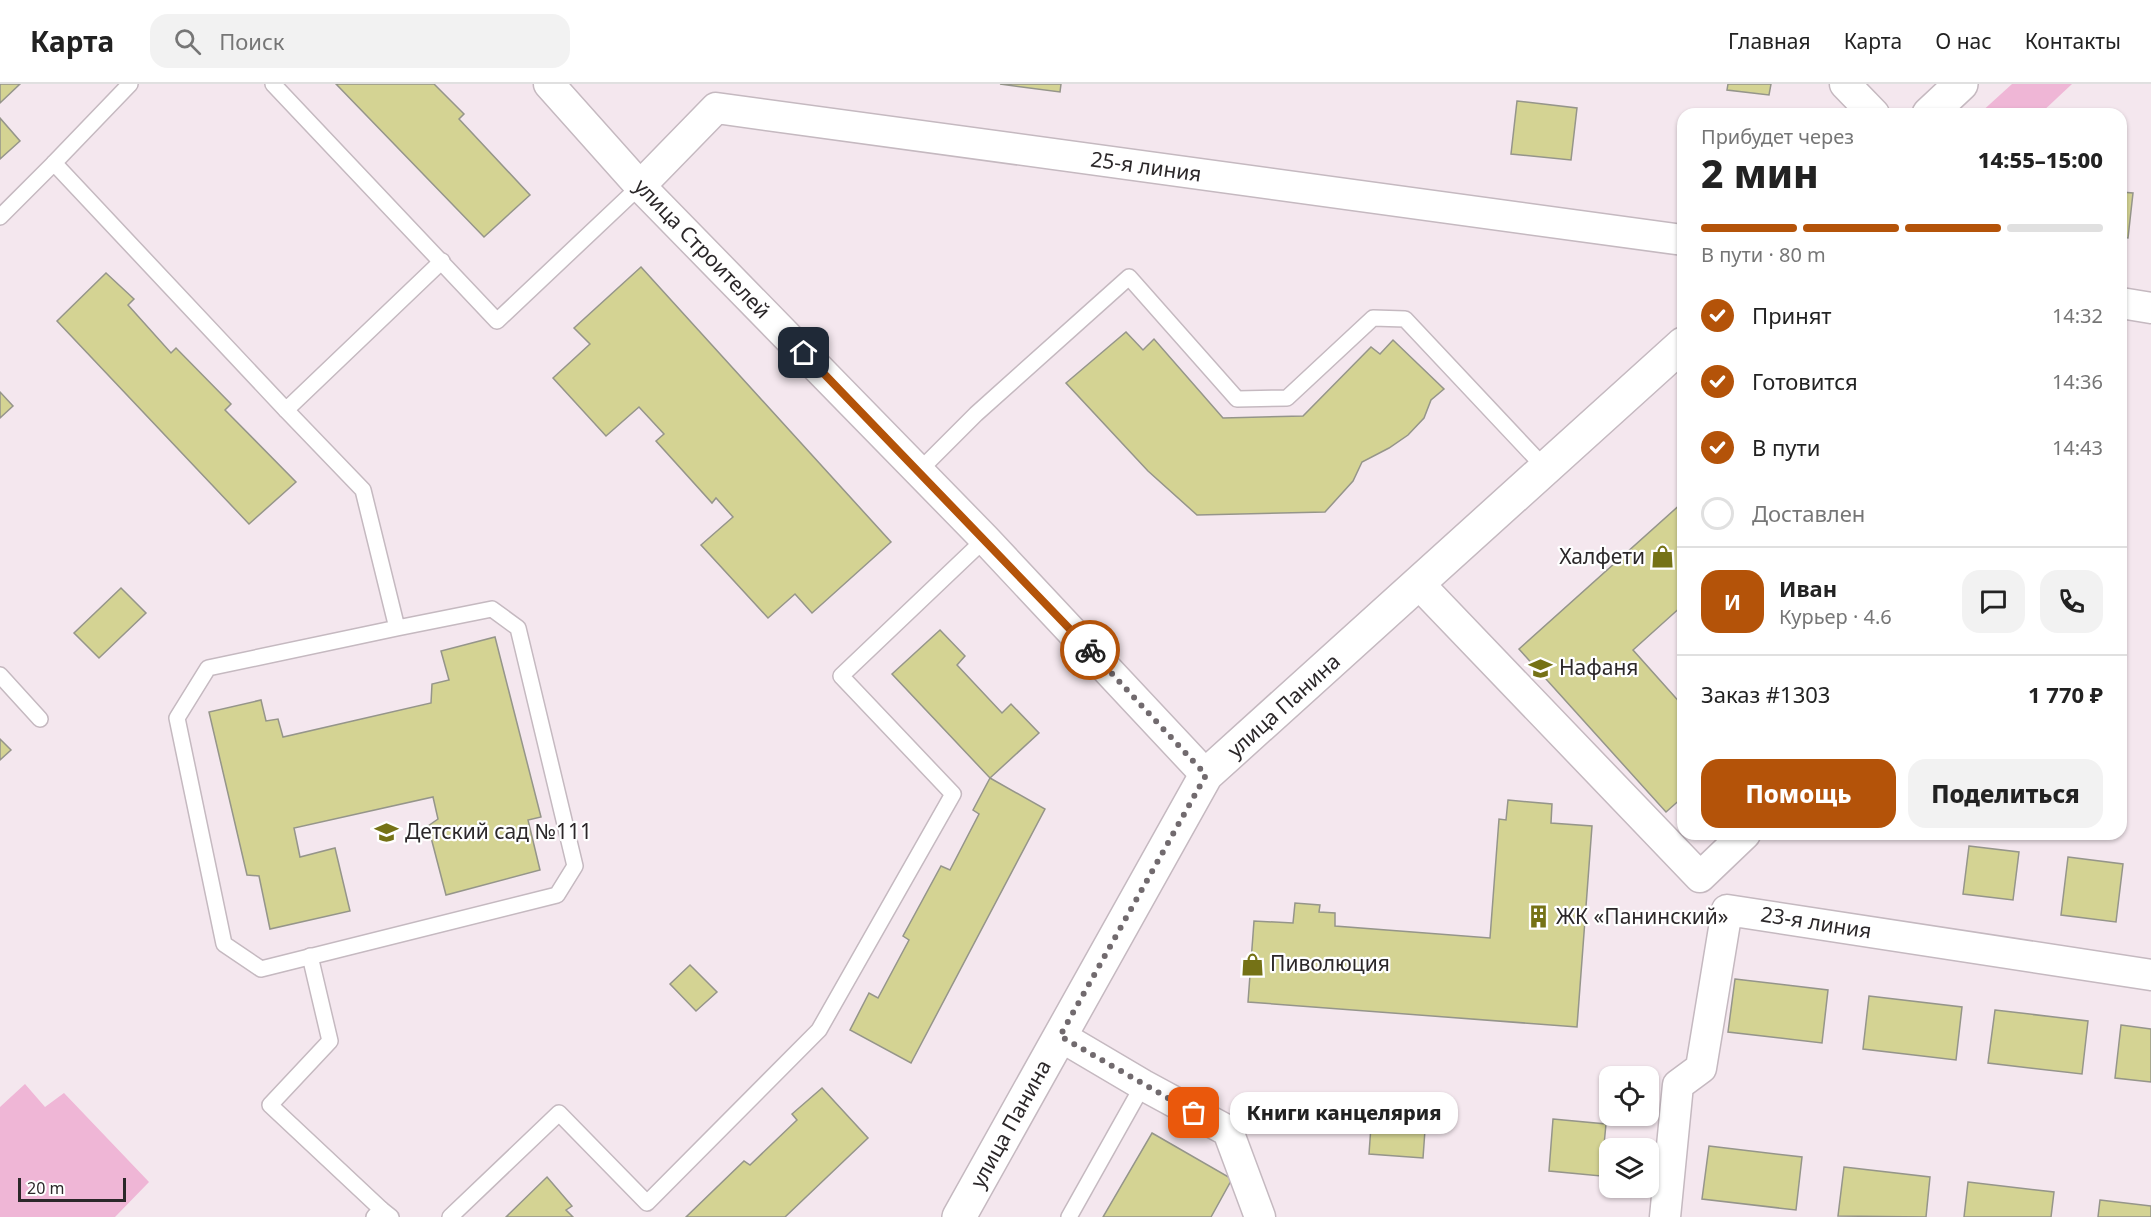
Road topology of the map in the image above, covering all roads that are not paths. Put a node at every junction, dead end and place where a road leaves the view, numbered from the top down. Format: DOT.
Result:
graph roads {
  1 [pos="130,84"];
  2 [pos="273,84"];
  3 [pos="549,84"];
  4 [pos="1845,84"];
  5 [pos="1961,84"];
  6 [pos="1868,108"];
  7 [pos="1935,108"];
  8 [pos="54,164"];
  9 [pos="640,186"];
  10 [pos="0,217"];
  11 [pos="1677,239"];
  12 [pos="442,261"];
  13 [pos="2127,304"];
  14 [pos="2151,308"];
  15 [pos="1677,349"];
  16 [pos="286,410"];
  17 [pos="1546,469"];
  18 [pos="919,471"];
  19 [pos="984,539"];
  20 [pos="1419,584"];
  21 [pos="398,628"];
  22 [pos="0,675"];
  23 [pos="40,718"];
  24 [pos="1206,775"];
  25 [pos="1739,840"];
  26 [pos="310,956"];
  27 [pos="2151,975"];
  28 [pos="1060,1036"];
  29 [pos="1143,1085"];
  30 [pos="382,1214"];
  31 [pos="450,1217"];
  32 [pos="959,1217"];
  33 [pos="1069,1217"];
  34 [pos="1260,1217"];
  35 [pos="1665,1217"];
  1 -- 8 [label="lane"];
  2 -- 12 [label="lane"];
  3 -- 9 [label="street, улица Строителей"];
  4 -- 6 [label="street"];
  5 -- 7 [label="street"];
  8 -- 10 [label="lane"];
  8 -- 16 [label="lane"];
  9 -- 11 [label="street, 25-я линия"];
  9 -- 12 [label="lane"];
  9 -- 18 [label="street, улица Строителей"];
  12 -- 16 [label="lane"];
  13 -- 14 [label="street"];
  15 -- 17 [label="street, улица Панина"];
  16 -- 21 [label="lane"];
  17 -- 18 [label="lane"];
  17 -- 20 [label="street, улица Панина"];
  18 -- 19 [label="street, улица Строителей"];
  19 -- 24 [label="street, улица Строителей"];
  19 -- 31 [label="lane"];
  20 -- 24 [label="street, улица Панина"];
  20 -- 25 [label="street"];
  21 -- 26 [label="lane"];
  21 -- 26 [label="lane"];
  22 -- 23 [label="lane"];
  24 -- 28 [label="street, улица Панина"];
  26 -- 30 [label="lane"];
  27 -- 35 [label="street, 23-я линия"];
  28 -- 29 [label="street"];
  28 -- 32 [label="street, улица Панина"];
  29 -- 33 [label="lane"];
  29 -- 34 [label="street"];
}
